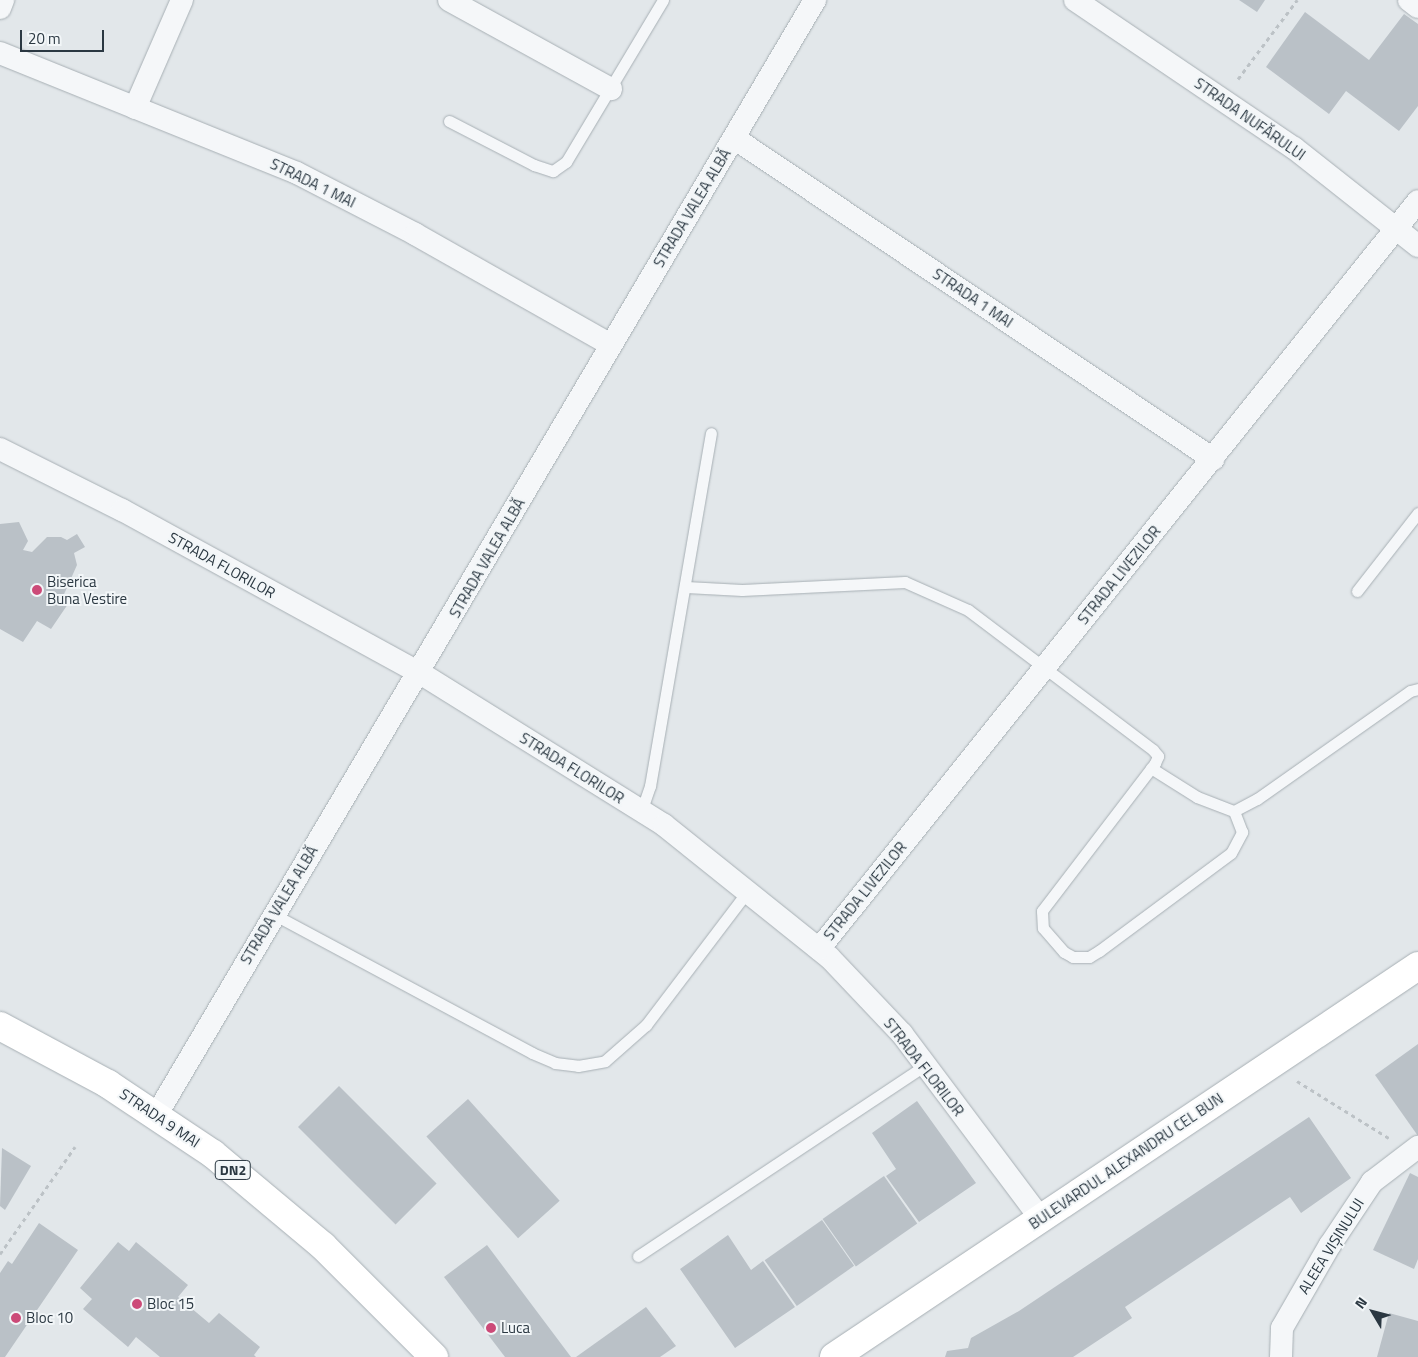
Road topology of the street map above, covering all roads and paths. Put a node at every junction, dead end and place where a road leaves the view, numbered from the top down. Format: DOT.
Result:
graph roads {
  1 [pos="3,0"];
  2 [pos="182,0"];
  3 [pos="449,0"];
  4 [pos="663,0"];
  5 [pos="815,0"];
  6 [pos="1075,0"];
  7 [pos="1297,0"];
  8 [pos="1409,0"];
  9 [pos="1418,7"];
  10 [pos="0,8"];
  11 [pos="0,53"];
  12 [pos="612,90"];
  13 [pos="1223,100"];
  14 [pos="135,108"];
  15 [pos="448,121"];
  16 [pos="734,138"];
  17 [pos="1418,201"];
  18 [pos="1397,229"];
  19 [pos="1418,246"];
  20 [pos="611,345"];
  21 [pos="711,433"];
  22 [pos="0,449"];
  23 [pos="1213,459"];
  24 [pos="1418,513"];
  25 [pos="686,587"];
  26 [pos="1357,590"];
  27 [pos="1044,668"];
  28 [pos="420,673"];
  29 [pos="1418,689"];
  30 [pos="1151,768"];
  31 [pos="1234,811"];
  32 [pos="641,812"];
  33 [pos="747,892"];
  34 [pos="273,914"];
  35 [pos="819,949"];
  36 [pos="1418,966"];
  37 [pos="0,1026"];
  38 [pos="1270,1064"];
  39 [pos="926,1066"];
  40 [pos="157,1114"];
  41 [pos="75,1147"];
  42 [pos="1416,1151"];
  43 [pos="1040,1218"];
  44 [pos="0,1254"];
  45 [pos="638,1256"];
  46 [pos="434,1357"];
  47 [pos="834,1357"];
  48 [pos="1281,1357"];
  1 -- 10 [label="street"];
  2 -- 14 [label="street"];
  3 -- 12 [label="street"];
  4 -- 12 [label="lane"];
  5 -- 16 [label="street, STRADA VALEA ALBĂ"];
  6 -- 13 [label="street, STRADA NUFĂRULUI"];
  7 -- 13 [label="path"];
  8 -- 9 [label="street"];
  11 -- 14 [label="street, STRADA 1 MAI"];
  12 -- 15 [label="lane"];
  13 -- 18 [label="street, STRADA NUFĂRULUI"];
  14 -- 20 [label="street, STRADA 1 MAI"];
  16 -- 20 [label="street, STRADA VALEA ALBĂ"];
  16 -- 23 [label="street, STRADA 1 MAI"];
  17 -- 18 [label="street, STRADA LIVEZILOR"];
  18 -- 19 [label="street, STRADA NUFĂRULUI"];
  18 -- 23 [label="street, STRADA LIVEZILOR"];
  20 -- 28 [label="street, STRADA VALEA ALBĂ"];
  21 -- 25 [label="lane"];
  22 -- 28 [label="street, STRADA FLORILOR"];
  23 -- 27 [label="street, STRADA LIVEZILOR"];
  24 -- 26 [label="lane"];
  25 -- 27 [label="lane"];
  25 -- 32 [label="lane"];
  27 -- 30 [label="lane"];
  27 -- 35 [label="street, STRADA LIVEZILOR"];
  28 -- 32 [label="street, STRADA FLORILOR"];
  28 -- 34 [label="street, STRADA VALEA ALBĂ"];
  29 -- 31 [label="lane"];
  30 -- 31 [label="lane"];
  30 -- 31 [label="lane"];
  32 -- 33 [label="street, STRADA FLORILOR"];
  33 -- 34 [label="lane"];
  33 -- 35 [label="street, STRADA FLORILOR"];
  34 -- 40 [label="street, STRADA VALEA ALBĂ"];
  35 -- 39 [label="street, STRADA FLORILOR"];
  36 -- 38 [label="main road, BULEVARDUL ALEXANDRU CEL BUN"];
  37 -- 40 [label="main road, STRADA 9 MAI / DN2"];
  38 -- 42 [label="path"];
  38 -- 43 [label="main road, BULEVARDUL ALEXANDRU CEL BUN"];
  39 -- 43 [label="street, STRADA FLORILOR"];
  39 -- 45 [label="lane"];
  40 -- 46 [label="main road, STRADA 9 MAI / DN2"];
  41 -- 44 [label="path"];
  42 -- 48 [label="street, ALEEA VIȘINULUI"];
  43 -- 47 [label="main road, BULEVARDUL ALEXANDRU CEL BUN"];
}
